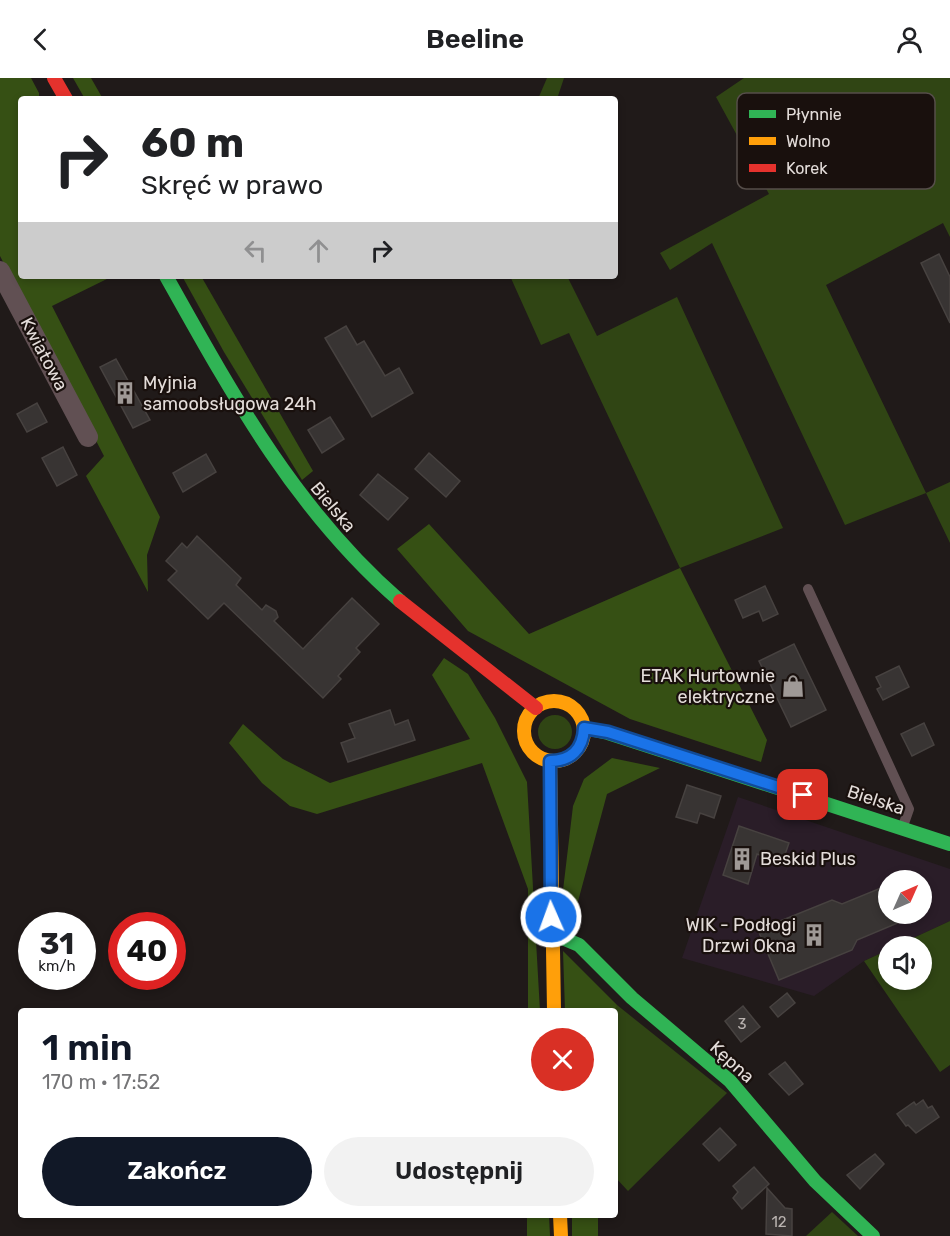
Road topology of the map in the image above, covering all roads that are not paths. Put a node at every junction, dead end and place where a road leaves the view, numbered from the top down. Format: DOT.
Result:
graph roads {
  1 [pos="54,78"];
  2 [pos="64,96"];
  3 [pos="0,271"];
  4 [pos="168,279"];
  5 [pos="88,437"];
  6 [pos="808,589"];
  7 [pos="536,708"];
  8 [pos="584,728"];
  9 [pos="550,761"];
  10 [pos="903,828"];
  11 [pos="950,844"];
  12 [pos="552,937"];
  13 [pos="554,1008"];
  14 [pos="560,1218"];
  15 [pos="561,1236"];
  16 [pos="873,1236"];
  1 -- 2 [label="street"];
  3 -- 5 [label="street, Kwiatowa"];
  4 -- 7 [label="street, Bielska"];
  6 -- 10 [label="lane"];
  7 -- 8 [label="street"];
  7 -- 9 [label="street"];
  8 -- 9 [label="street"];
  8 -- 10 [label="street, Bielska"];
  9 -- 12 [label="street"];
  10 -- 11 [label="street, Bielska"];
  12 -- 13 [label="street"];
  12 -- 16 [label="street, Kępna"];
  14 -- 15 [label="street"];
}
